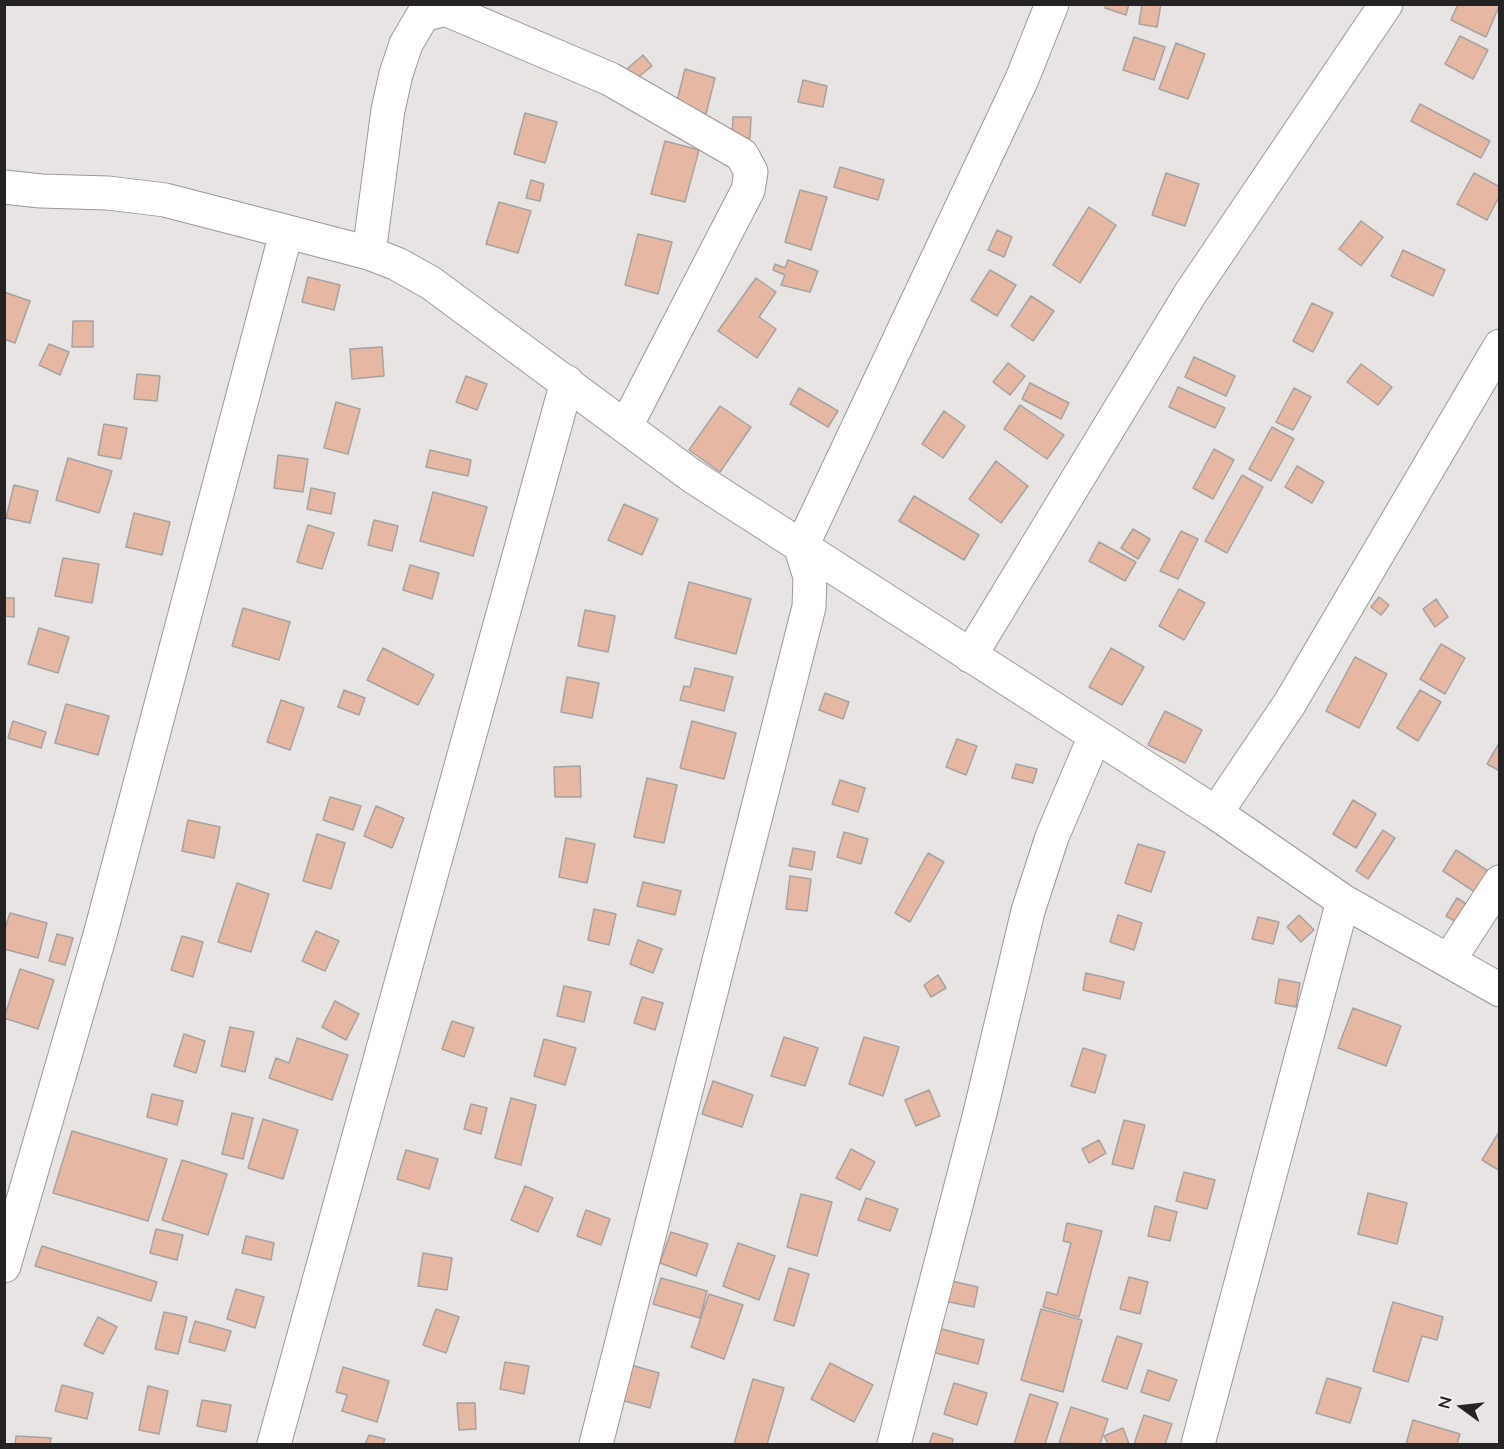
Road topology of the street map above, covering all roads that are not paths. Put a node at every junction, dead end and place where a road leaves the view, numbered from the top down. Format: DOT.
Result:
graph roads {
  1 [pos="1052,4"];
  2 [pos="1386,4"];
  3 [pos="4,187"];
  4 [pos="286,233"];
  5 [pos="369,253"];
  6 [pos="1500,346"];
  7 [pos="567,382"];
  8 [pos="626,426"];
  9 [pos="801,548"];
  10 [pos="970,656"];
  11 [pos="1095,736"];
  12 [pos="1216,813"];
  13 [pos="1500,882"];
  14 [pos="1343,901"];
  15 [pos="1449,960"];
  16 [pos="1500,990"];
  17 [pos="4,1266"];
  18 [pos="274,1444"];
  19 [pos="596,1444"];
  20 [pos="894,1444"];
  21 [pos="1198,1444"];
  1 -- 9 [label="street"];
  2 -- 10 [label="street"];
  3 -- 4 [label="street"];
  4 -- 5 [label="street"];
  4 -- 17 [label="street"];
  5 -- 7 [label="street"];
  5 -- 8 [label="street"];
  6 -- 12 [label="street"];
  7 -- 8 [label="street"];
  7 -- 18 [label="street"];
  8 -- 9 [label="street"];
  9 -- 10 [label="street"];
  9 -- 19 [label="street"];
  10 -- 11 [label="street"];
  11 -- 12 [label="street"];
  11 -- 20 [label="street"];
  12 -- 14 [label="street"];
  13 -- 15 [label="street"];
  14 -- 15 [label="street"];
  14 -- 21 [label="street"];
  15 -- 16 [label="street"];
}
